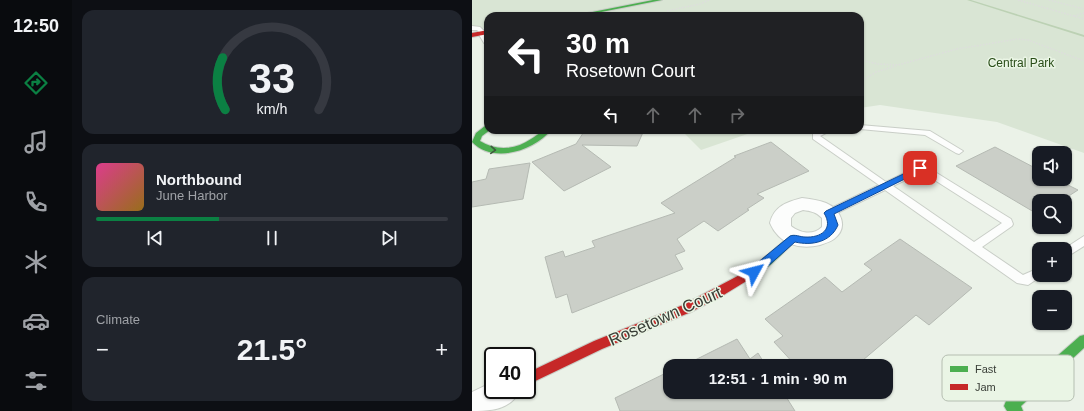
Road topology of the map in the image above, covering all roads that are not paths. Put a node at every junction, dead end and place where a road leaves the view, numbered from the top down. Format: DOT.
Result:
graph roads {
  1 [pos="660,0"];
  2 [pos="596,12"];
  3 [pos="472,28"];
  4 [pos="484,33"];
  5 [pos="472,35"];
  6 [pos="484,35"];
  7 [pos="864,127"];
  8 [pos="484,131"];
  9 [pos="543,134"];
  10 [pos="816,134"];
  11 [pos="959,151"];
  12 [pos="885,186"];
  13 [pos="829,213"];
  14 [pos="793,238"];
  15 [pos="1084,240"];
  16 [pos="974,247"];
  17 [pos="1072,249"];
  18 [pos="1032,277"];
  19 [pos="1084,340"];
  20 [pos="1069,355"];
  21 [pos="536,375"];
  22 [pos="488,399"];
  23 [pos="1021,401"];
  24 [pos="472,407"];
  25 [pos="1013,409"];
  1 -- 2 [label="street"];
  3 -- 4 [label="lane"];
  5 -- 6 [label="street"];
  7 -- 11 [label="lane"];
  8 -- 9 [label="street, one-way"];
  10 -- 12 [label="lane"];
  12 -- 13 [label="lane"];
  12 -- 16 [label="lane"];
  12 -- 16 [label="lane"];
  13 -- 14 [label="street"];
  13 -- 14 [label="street"];
  14 -- 21 [label="street, Rosetown Court"];
  15 -- 17 [label="lane"];
  16 -- 18 [label="lane"];
  19 -- 20 [label="street"];
  22 -- 24 [label="street"];
  23 -- 25 [label="street"];
}
